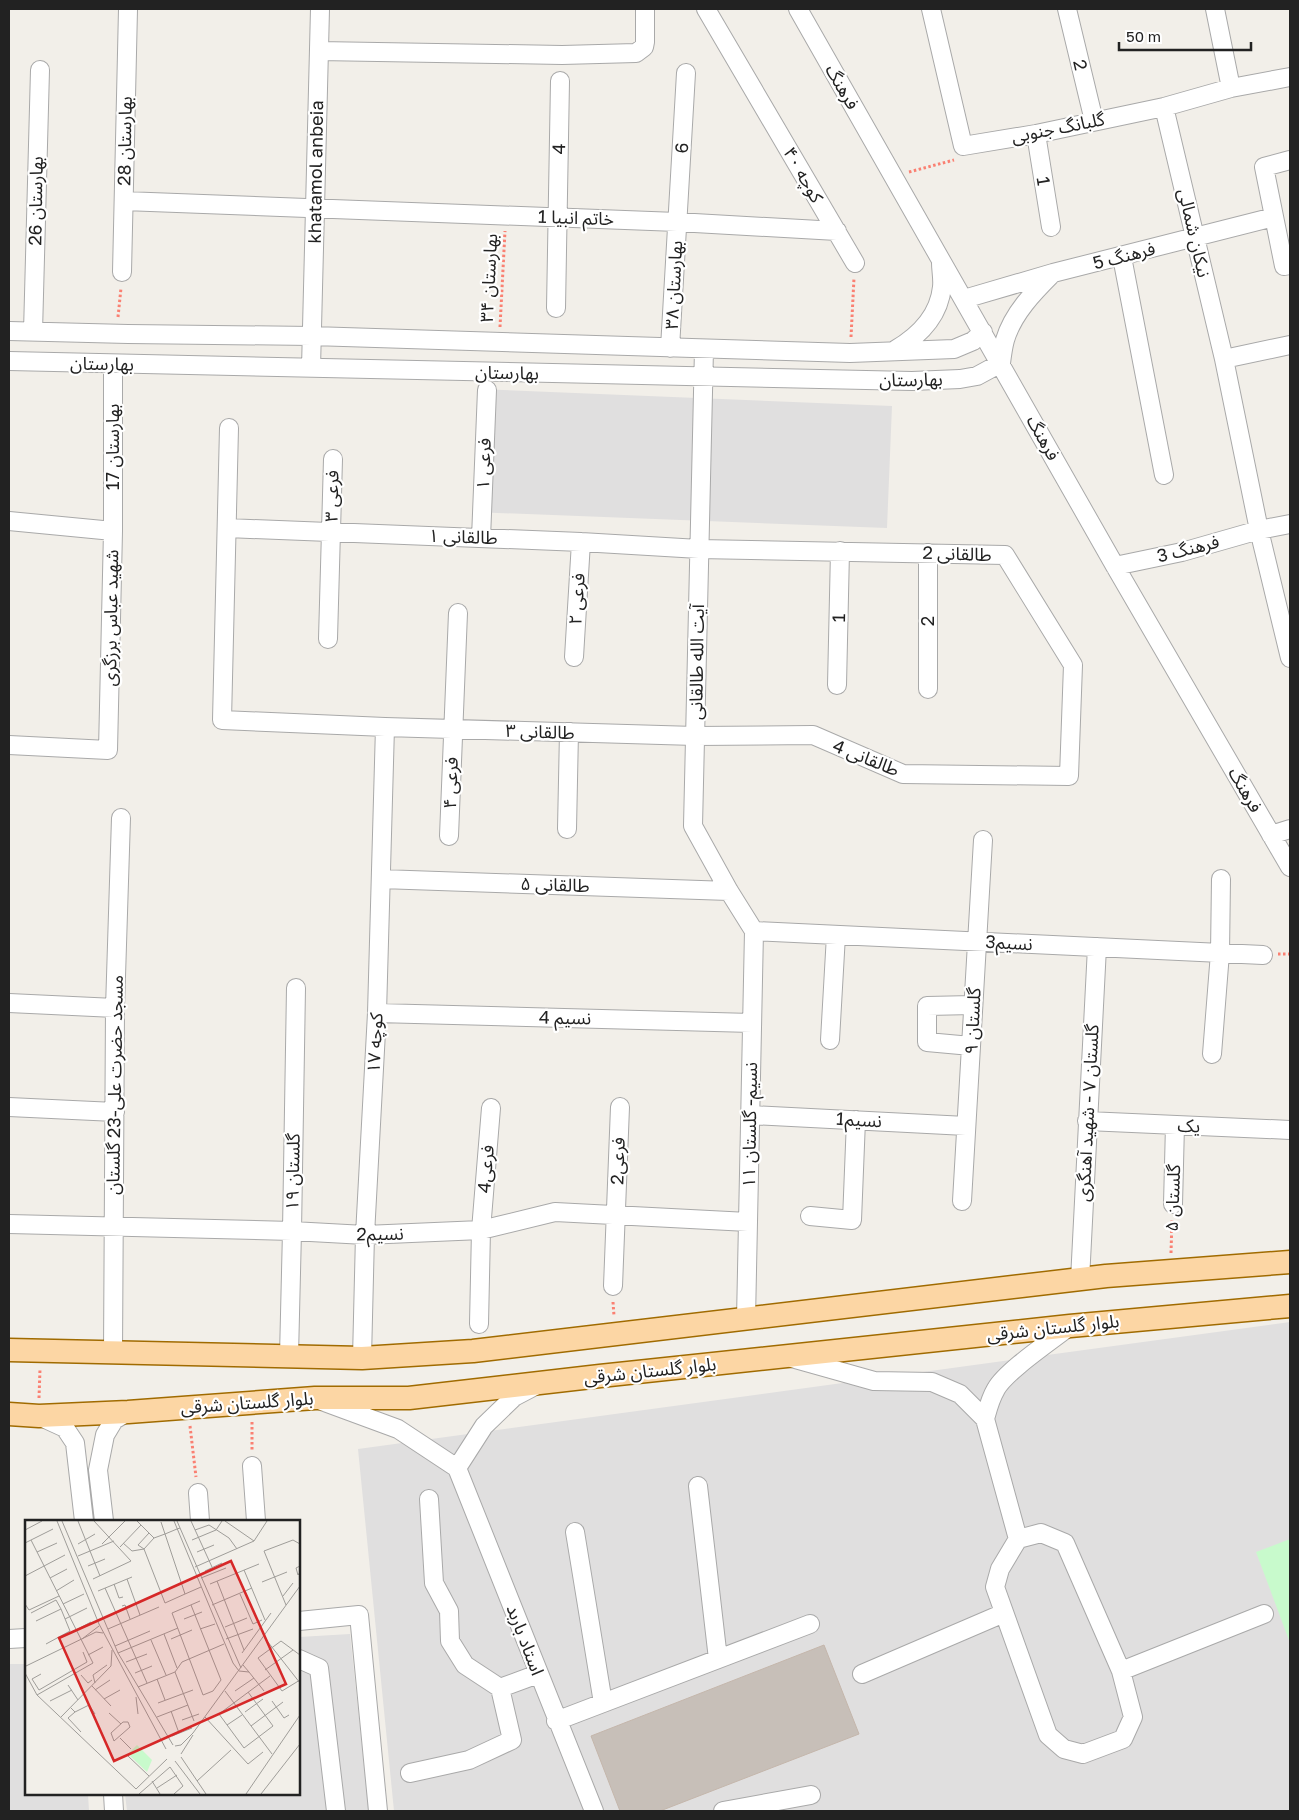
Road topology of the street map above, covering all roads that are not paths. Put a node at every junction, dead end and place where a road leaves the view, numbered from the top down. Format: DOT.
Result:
graph roads {
  1 [pos="128,9"];
  2 [pos="320,9"];
  3 [pos="645,9"];
  4 [pos="706,9"];
  5 [pos="798,9"];
  6 [pos="931,9"];
  7 [pos="1067,9"];
  8 [pos="1215,9"];
  9 [pos="319,51"];
  10 [pos="40,70"];
  11 [pos="686,73"];
  12 [pos="1290,77"];
  13 [pos="560,81"];
  14 [pos="1231,88"];
  15 [pos="1164,107"];
  16 [pos="1094,121"];
  17 [pos="1036,134"];
  18 [pos="1290,160"];
  19 [pos="124,201"];
  20 [pos="315,208"];
  21 [pos="1274,217"];
  22 [pos="558,218"];
  23 [pos="678,222"];
  24 [pos="1051,227"];
  25 [pos="836,231"];
  26 [pos="1196,237"];
  27 [pos="1122,257"];
  28 [pos="941,260"];
  29 [pos="855,263"];
  30 [pos="1290,265"];
  31 [pos="122,272"];
  32 [pos="1053,273"];
  33 [pos="964,299"];
  34 [pos="556,308"];
  35 [pos="9,331"];
  36 [pos="32,332"];
  37 [pos="983,332"];
  38 [pos="312,336"];
  39 [pos="1290,345"];
  40 [pos="670,348"];
  41 [pos="704,349"];
  42 [pos="891,352"];
  43 [pos="1224,359"];
  44 [pos="9,362"];
  45 [pos="1001,363"];
  46 [pos="113,364"];
  47 [pos="311,368"];
  48 [pos="703,377"];
  49 [pos="487,390"];
  50 [pos="229,428"];
  51 [pos="333,459"];
  52 [pos="1164,475"];
  53 [pos="9,521"];
  54 [pos="1290,524"];
  55 [pos="227,528"];
  56 [pos="1259,530"];
  57 [pos="113,531"];
  58 [pos="332,532"];
  59 [pos="480,538"];
  60 [pos="581,542"];
  61 [pos="699,549"];
  62 [pos="840,551"];
  63 [pos="928,553"];
  64 [pos="1115,566"];
  65 [pos="458,613"];
  66 [pos="328,639"];
  67 [pos="574,657"];
  68 [pos="1290,658"];
  69 [pos="837,686"];
  70 [pos="928,689"];
  71 [pos="385,727"];
  72 [pos="453,729"];
  73 [pos="569,732"];
  74 [pos="695,736"];
  75 [pos="9,746"];
  76 [pos="1069,776"];
  77 [pos="121,818"];
  78 [pos="1290,828"];
  79 [pos="567,829"];
  80 [pos="1271,835"];
  81 [pos="449,836"];
  82 [pos="983,840"];
  83 [pos="1290,867"];
  84 [pos="381,879"];
  85 [pos="1221,879"];
  86 [pos="729,891"];
  87 [pos="754,931"];
  88 [pos="836,935"];
  89 [pos="977,941"];
  90 [pos="1097,947"];
  91 [pos="1220,953"];
  92 [pos="1263,956"];
  93 [pos="296,988"];
  94 [pos="9,1004"];
  95 [pos="973,1004"];
  96 [pos="115,1008"];
  97 [pos="377,1013"];
  98 [pos="752,1023"];
  99 [pos="830,1040"];
  100 [pos="971,1046"];
  101 [pos="1212,1054"];
  102 [pos="620,1107"];
  103 [pos="9,1108"];
  104 [pos="491,1108"];
  105 [pos="114,1112"];
  106 [pos="750,1115"];
  107 [pos="856,1120"];
  108 [pos="1087,1121"];
  109 [pos="1175,1125"];
  110 [pos="966,1126"];
  111 [pos="1290,1130"];
  112 [pos="962,1201"];
  113 [pos="1173,1204"];
  114 [pos="616,1215"];
  115 [pos="810,1216"];
  116 [pos="748,1222"];
  117 [pos="9,1224"];
  118 [pos="114,1228"];
  119 [pos="481,1230"];
  120 [pos="292,1231"];
  121 [pos="365,1235"];
  122 [pos="1290,1262"];
  123 [pos="1080,1280"];
  124 [pos="612,1286"];
  125 [pos="1290,1306"];
  126 [pos="746,1319"];
  127 [pos="480,1324"];
  128 [pos="1070,1326"];
  129 [pos="9,1350"];
  130 [pos="113,1353"];
  131 [pos="288,1356"];
  132 [pos="787,1357"];
  133 [pos="362,1358"];
  134 [pos="541,1383"];
  135 [pos="315,1398"];
  136 [pos="128,1412"];
  137 [pos="9,1414"];
  138 [pos="38,1416"];
  139 [pos="986,1419"];
  140 [pos="252,1466"];
  141 [pos="458,1468"];
  142 [pos="698,1486"];
  143 [pos="198,1493"];
  144 [pos="429,1500"];
  145 [pos="84,1520"];
  146 [pos="104,1520"];
  147 [pos="200,1520"];
  148 [pos="256,1520"];
  149 [pos="574,1532"];
  150 [pos="1018,1539"];
  151 [pos="1004,1613"];
  152 [pos="1264,1614"];
  153 [pos="300,1622"];
  154 [pos="810,1624"];
  155 [pos="25,1638"];
  156 [pos="9,1639"];
  157 [pos="300,1659"];
  158 [pos="718,1659"];
  159 [pos="1120,1671"];
  160 [pos="538,1674"];
  161 [pos="862,1674"];
  162 [pos="500,1688"];
  163 [pos="603,1703"];
  164 [pos="556,1721"];
  165 [pos="410,1773"];
  166 [pos="113,1795"];
  167 [pos="811,1795"];
  168 [pos="114,1811"];
  169 [pos="336,1811"];
  170 [pos="378,1811"];
  171 [pos="594,1811"];
  172 [pos="723,1811"];
  1 -- 19 [label="street, بهارستان 28"];
  2 -- 9 [label="street, khatamol anbeia"];
  3 -- 9 [label="street"];
  4 -- 25 [label="street, کوچه ۴۰"];
  5 -- 28 [label="street, فرهنگ"];
  6 -- 17 [label="street, گلبانگ جنوبی"];
  7 -- 16 [label="street, 2"];
  8 -- 14 [label="street"];
  9 -- 20 [label="street, khatamol anbeia"];
  10 -- 36 [label="street, بهارستان 26"];
  11 -- 23 [label="street, 6"];
  12 -- 14 [label="street, گلبانگ جنوبی"];
  13 -- 22 [label="street, 4"];
  14 -- 15 [label="street, گلبانگ جنوبی"];
  15 -- 16 [label="street, گلبانگ جنوبی"];
  15 -- 26 [label="street, نیکان شمالی"];
  16 -- 17 [label="street, گلبانگ جنوبی"];
  17 -- 24 [label="street, 1"];
  18 -- 21 [label="street"];
  19 -- 20 [label="street, خاتم انبیا 1"];
  19 -- 31 [label="street, بهارستان 28"];
  20 -- 22 [label="street, خاتم انبیا 1"];
  20 -- 38 [label="street, khatamol anbeia"];
  21 -- 26 [label="street, فرهنگ 5"];
  21 -- 30 [label="street"];
  22 -- 23 [label="street, خاتم انبیا 1"];
  22 -- 34 [label="street, 4"];
  23 -- 25 [label="street, خاتم انبیا 1"];
  23 -- 40 [label="street, بهارستان ۳۸"];
  25 -- 29 [label="street, کوچه ۴۰"];
  26 -- 27 [label="street, فرهنگ 5"];
  26 -- 43 [label="street, نیکان شمالی"];
  27 -- 32 [label="street, فرهنگ 5"];
  27 -- 52 [label="street"];
  28 -- 33 [label="street, فرهنگ"];
  28 -- 42 [label="street"];
  32 -- 33 [label="street, فرهنگ 5"];
  32 -- 45 [label="street"];
  33 -- 37 [label="street, فرهنگ"];
  35 -- 36 [label="street, بهارستان"];
  36 -- 38 [label="street, بهارستان"];
  37 -- 42 [label="street, بهارستان"];
  37 -- 45 [label="street, فرهنگ"];
  38 -- 40 [label="street, بهارستان"];
  38 -- 47 [label="street, khatamol anbeia"];
  39 -- 43 [label="street"];
  40 -- 41 [label="street, بهارستان"];
  41 -- 42 [label="street, بهارستان"];
  41 -- 48 [label="street, آیت الله طالقانی"];
  43 -- 56 [label="street, نیکان شمالی"];
  44 -- 46 [label="street, بهارستان"];
  45 -- 48 [label="street, بهارستان"];
  45 -- 64 [label="street, فرهنگ"];
  46 -- 47 [label="street, بهارستان"];
  46 -- 57 [label="street, بهارستان 17"];
  47 -- 48 [label="street, بهارستان"];
  48 -- 61 [label="street, آیت الله طالقانی"];
  49 -- 59 [label="street, فرعی ۱"];
  50 -- 55 [label="street"];
  51 -- 58 [label="street, فرعی ۳"];
  53 -- 57 [label="street, شهید عباس برزگری"];
  54 -- 56 [label="street, فرهنگ 3"];
  55 -- 58 [label="street, طالقانی ۱"];
  55 -- 71 [label="street, طالقانی ۳"];
  56 -- 64 [label="street, فرهنگ 3"];
  56 -- 68 [label="street, نیکان شمالی"];
  57 -- 75 [label="street, شهید عباس برزگری"];
  58 -- 59 [label="street, طالقانی ۱"];
  58 -- 66 [label="street"];
  59 -- 60 [label="street, طالقانی ۱"];
  60 -- 61 [label="street, طالقانی ۱"];
  60 -- 67 [label="street, فرعی ۲"];
  61 -- 62 [label="street, طالقانی 2"];
  61 -- 74 [label="street, آیت الله طالقانی"];
  62 -- 63 [label="street, طالقانی 2"];
  62 -- 69 [label="street, 1"];
  63 -- 70 [label="street, 2"];
  63 -- 76 [label="street, طالقانی 2"];
  64 -- 80 [label="street, فرهنگ"];
  65 -- 72 [label="street, فرعی ۴"];
  71 -- 72 [label="street, طالقانی ۳"];
  71 -- 84 [label="street, کوچه ۱۷"];
  72 -- 73 [label="street, طالقانی ۳"];
  72 -- 81 [label="street, فرعی ۴"];
  73 -- 74 [label="street, طالقانی ۳"];
  73 -- 79 [label="street"];
  74 -- 76 [label="street, طالقانی 4"];
  74 -- 86 [label="street, آیت الله طالقانی"];
  77 -- 96 [label="street, مسجد حضرت علی-23 گلستان"];
  78 -- 80 [label="street"];
  80 -- 83 [label="street, فرهنگ"];
  82 -- 89 [label="street, گلستان ۹"];
  84 -- 86 [label="street, طالقانی ۵"];
  84 -- 97 [label="street, کوچه ۱۷"];
  85 -- 91 [label="street"];
  86 -- 87 [label="street, آیت الله طالقانی"];
  87 -- 88 [label="street, نسیم3"];
  87 -- 98 [label="street, نسیم- گلستان ۱۱"];
  88 -- 89 [label="street, نسیم3"];
  88 -- 99 [label="street"];
  89 -- 90 [label="street, نسیم3"];
  89 -- 95 [label="street, گلستان ۹"];
  90 -- 91 [label="street, نسیم3"];
  90 -- 108 [label="street, گلستان ۷ - شهید آهنگری"];
  91 -- 92 [label="street, نسیم3"];
  91 -- 101 [label="street"];
  93 -- 120 [label="street, گلستان ۱۹"];
  94 -- 96 [label="street"];
  95 -- 100 [label="street, گلستان ۹"];
  95 -- 100 [label="street"];
  96 -- 105 [label="street, مسجد حضرت علی-23 گلستان"];
  97 -- 98 [label="street, نسیم 4"];
  97 -- 121 [label="street, کوچه ۱۷"];
  98 -- 106 [label="street, نسیم- گلستان ۱۱"];
  100 -- 110 [label="street, گلستان ۹"];
  102 -- 114 [label="street, فرعی2"];
  103 -- 105 [label="street"];
  104 -- 119 [label="street, فرعی4"];
  105 -- 118 [label="street, مسجد حضرت علی-23 گلستان"];
  106 -- 107 [label="street, نسیم1"];
  106 -- 116 [label="street, نسیم- گلستان ۱۱"];
  107 -- 110 [label="street, نسیم1"];
  107 -- 115 [label="street"];
  108 -- 109 [label="street, یک"];
  108 -- 123 [label="street, گلستان ۷ - شهید آهنگری"];
  109 -- 111 [label="street, یک"];
  109 -- 113 [label="street, گلستان ۵"];
  110 -- 112 [label="street, گلستان ۹"];
  114 -- 116 [label="street, نسیم2"];
  114 -- 119 [label="street, نسیم2"];
  114 -- 124 [label="street, فرعی2"];
  116 -- 126 [label="street, نسیم- گلستان ۱۱"];
  117 -- 118 [label="street, نسیم2"];
  118 -- 120 [label="street, نسیم2"];
  118 -- 130 [label="street, مسجد حضرت علی-23 گلستان"];
  119 -- 121 [label="street, نسیم2"];
  119 -- 127 [label="street, فرعی4"];
  120 -- 121 [label="street, نسیم2"];
  120 -- 131 [label="street, گلستان ۱۹"];
  121 -- 133 [label="street, کوچه ۱۷"];
  122 -- 123 [label="main road"];
  123 -- 126 [label="main road"];
  125 -- 128 [label="main road, بلوار گلستان شرقی"];
  126 -- 133 [label="main road"];
  128 -- 132 [label="main road, بلوار گلستان شرقی"];
  128 -- 139 [label="street"];
  129 -- 130 [label="main road"];
  130 -- 131 [label="main road"];
  131 -- 133 [label="main road"];
  132 -- 134 [label="main road, بلوار گلستان شرقی"];
  132 -- 139 [label="street"];
  134 -- 135 [label="main road, بلوار گلستان شرقی"];
  134 -- 141 [label="street"];
  135 -- 136 [label="main road, بلوار گلستان شرقی"];
  135 -- 141 [label="street"];
  136 -- 138 [label="main road, بلوار گلستان شرقی"];
  136 -- 146 [label="street"];
  137 -- 138 [label="main road, بلوار گلستان شرقی"];
  138 -- 145 [label="street"];
  139 -- 150 [label="street"];
  140 -- 148 [label="street"];
  141 -- 160 [label="street, استاد باربد"];
  142 -- 158 [label="street"];
  143 -- 147 [label="street"];
  144 -- 162 [label="street"];
  149 -- 163 [label="street"];
  150 -- 151 [label="street"];
  150 -- 159 [label="street"];
  151 -- 159 [label="street"];
  151 -- 161 [label="street"];
  152 -- 159 [label="street"];
  153 -- 170 [label="street"];
  154 -- 158 [label="street"];
  155 -- 156 [label="street"];
  157 -- 169 [label="street"];
  158 -- 163 [label="street"];
  160 -- 162 [label="street"];
  160 -- 164 [label="street, استاد باربد"];
  162 -- 165 [label="street"];
  163 -- 164 [label="street"];
  164 -- 171 [label="street, استاد باربد"];
  166 -- 168 [label="street"];
  167 -- 172 [label="street"];
}
